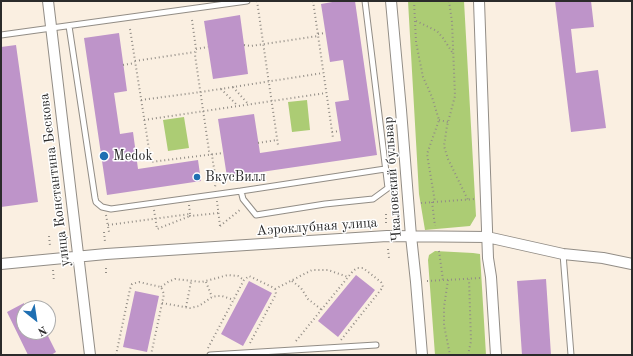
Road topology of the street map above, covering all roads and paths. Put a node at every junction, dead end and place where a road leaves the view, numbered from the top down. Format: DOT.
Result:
graph roads {
  1 [pos="48,1"];
  2 [pos="247,1"];
  3 [pos="257,1"];
  4 [pos="313,1"];
  5 [pos="364,1"];
  6 [pos="392,1"];
  7 [pos="414,1"];
  8 [pos="449,1"];
  9 [pos="479,1"];
  10 [pos="192,20"];
  11 [pos="415,21"];
  12 [pos="69,26"];
  13 [pos="51,28"];
  14 [pos="130,29"];
  15 [pos="325,33"];
  16 [pos="1,35"];
  17 [pos="318,35"];
  18 [pos="263,44"];
  19 [pos="244,45"];
  20 [pos="208,47"];
  21 [pos="196,49"];
  22 [pos="195,52"];
  23 [pos="453,53"];
  24 [pos="135,62"];
  25 [pos="124,65"];
  26 [pos="323,73"];
  27 [pos="269,82"];
  28 [pos="233,87"];
  29 [pos="221,89"];
  30 [pos="200,92"];
  31 [pos="326,93"];
  32 [pos="141,100"];
  33 [pos="271,101"];
  34 [pos="249,105"];
  35 [pos="238,106"];
  36 [pos="203,112"];
  37 [pos="144,120"];
  38 [pos="439,120"];
  39 [pos="448,122"];
  40 [pos="340,131"];
  41 [pos="332,132"];
  42 [pos="333,138"];
  43 [pos="277,140"];
  44 [pos="258,143"];
  45 [pos="278,145"];
  46 [pos="223,153"];
  47 [pos="212,155"];
  48 [pos="150,156"];
  49 [pos="137,158"];
  50 [pos="385,169"];
  51 [pos="241,191"];
  52 [pos="215,194"];
  53 [pos="475,199"];
  54 [pos="468,200"];
  55 [pos="432,202"];
  56 [pos="435,202"];
  57 [pos="421,203"];
  58 [pos="247,204"];
  59 [pos="106,208"];
  60 [pos="219,213"];
  61 [pos="386,214"];
  62 [pos="190,216"];
  63 [pos="156,220"];
  64 [pos="386,224"];
  65 [pos="108,225"];
  66 [pos="436,229"];
  67 [pos="104,232"];
  68 [pos="109,232"];
  69 [pos="49,236"];
  70 [pos="411,236"];
  71 [pos="487,237"];
  72 [pos="105,242"];
  73 [pos="50,246"];
  74 [pos="388,249"];
  75 [pos="439,251"];
  76 [pos="563,254"];
  77 [pos="78,257"];
  78 [pos="389,258"];
  79 [pos="1,264"];
  80 [pos="632,264"];
  81 [pos="52,268"];
  82 [pos="106,268"];
  83 [pos="106,276"];
  84 [pos="348,277"];
  85 [pos="482,278"];
  86 [pos="469,279"];
  87 [pos="244,280"];
  88 [pos="443,280"];
  89 [pos="448,280"];
  90 [pos="54,281"];
  91 [pos="292,281"];
  92 [pos="427,281"];
  93 [pos="191,282"];
  94 [pos="206,282"];
  95 [pos="161,287"];
  96 [pos="275,289"];
  97 [pos="212,297"];
  98 [pos="234,300"];
  99 [pos="162,303"];
  100 [pos="186,307"];
  101 [pos="322,310"];
  102 [pos="376,345"];
  103 [pos="336,347"];
  104 [pos="208,348"];
  105 [pos="290,350"];
  106 [pos="245,353"];
  107 [pos="90,355"];
  108 [pos="116,355"];
  109 [pos="151,355"];
  110 [pos="210,355"];
  111 [pos="422,355"];
  112 [pos="450,355"];
  113 [pos="468,355"];
  114 [pos="496,355"];
  115 [pos="571,355"];
  1 -- 13 [label="street, улица Константина Бескова"];
  2 -- 12 [label="lane"];
  3 -- 18 [label="path"];
  4 -- 17 [label="path"];
  5 -- 50 [label="lane"];
  6 -- 70 [label="street, Чкаловский бульвар"];
  7 -- 11 [label="path"];
  8 -- 23 [label="path"];
  9 -- 71 [label="street"];
  10 -- 21 [label="path"];
  11 -- 23 [label="path"];
  11 -- 38 [label="path"];
  12 -- 13 [label="lane"];
  12 -- 59 [label="lane"];
  13 -- 16 [label="lane"];
  13 -- 77 [label="street, улица Константина Бескова"];
  14 -- 24 [label="path"];
  15 -- 17 [label="path"];
  17 -- 18 [label="path"];
  17 -- 26 [label="path"];
  18 -- 19 [label="path"];
  18 -- 27 [label="path"];
  20 -- 21 [label="path"];
  21 -- 22 [label="path"];
  22 -- 24 [label="path"];
  22 -- 30 [label="path"];
  23 -- 39 [label="path"];
  24 -- 25 [label="path"];
  24 -- 32 [label="path"];
  26 -- 27 [label="path"];
  26 -- 31 [label="path"];
  27 -- 28 [label="path"];
  27 -- 33 [label="path"];
  28 -- 29 [label="path"];
  28 -- 34 [label="path"];
  29 -- 30 [label="path"];
  29 -- 35 [label="path"];
  30 -- 32 [label="path"];
  30 -- 36 [label="path"];
  31 -- 33 [label="path"];
  31 -- 41 [label="path"];
  32 -- 37 [label="path"];
  33 -- 34 [label="path"];
  33 -- 43 [label="path"];
  34 -- 35 [label="path"];
  35 -- 36 [label="path"];
  36 -- 37 [label="path"];
  36 -- 47 [label="path"];
  37 -- 48 [label="path"];
  38 -- 39 [label="path"];
  38 -- 56 [label="path"];
  39 -- 54 [label="path"];
  40 -- 41 [label="path"];
  41 -- 42 [label="path"];
  43 -- 44 [label="path"];
  43 -- 45 [label="path"];
  46 -- 47 [label="path"];
  47 -- 48 [label="path"];
  47 -- 52 [label="path"];
  48 -- 49 [label="path"];
  50 -- 51 [label="lane"];
  50 -- 58 [label="lane"];
  51 -- 52 [label="lane"];
  51 -- 58 [label="lane"];
  52 -- 59 [label="lane"];
  52 -- 60 [label="path"];
  53 -- 54 [label="path"];
  54 -- 56 [label="path"];
  55 -- 56 [label="path"];
  55 -- 57 [label="path"];
  55 -- 66 [label="path"];
  58 -- 60 [label="path"];
  59 -- 65 [label="path"];
  60 -- 62 [label="path"];
  61 -- 64 [label="path"];
  62 -- 63 [label="path"];
  62 -- 65 [label="path"];
  65 -- 68 [label="path"];
  67 -- 72 [label="path"];
  69 -- 73 [label="path"];
  70 -- 71 [label="street, Аэроклубная улица"];
  70 -- 77 [label="street, Аэроклубная улица"];
  70 -- 111 [label="street, Чкаловский бульвар"];
  71 -- 76 [label="street, Аэроклубная улица"];
  71 -- 114 [label="street"];
  74 -- 78 [label="path"];
  75 -- 88 [label="path"];
  76 -- 80 [label="street, Аэроклубная улица"];
  76 -- 115 [label="lane"];
  77 -- 79 [label="street, Аэроклубная улица"];
  77 -- 107 [label="street, улица Константина Бескова"];
  81 -- 90 [label="path"];
  82 -- 83 [label="path"];
  84 -- 91 [label="path"];
  84 -- 101 [label="path"];
  84 -- 103 [label="path"];
  85 -- 86 [label="path"];
  86 -- 89 [label="path"];
  86 -- 113 [label="path"];
  87 -- 94 [label="path"];
  87 -- 96 [label="path"];
  87 -- 98 [label="path"];
  88 -- 89 [label="path"];
  88 -- 92 [label="path"];
  89 -- 112 [label="path"];
  91 -- 96 [label="path"];
  91 -- 101 [label="path"];
  93 -- 94 [label="path"];
  93 -- 95 [label="path"];
  93 -- 100 [label="path"];
  94 -- 97 [label="path"];
  95 -- 99 [label="path"];
  95 -- 108 [label="path"];
  96 -- 106 [label="path"];
  97 -- 98 [label="path"];
  97 -- 100 [label="path"];
  98 -- 104 [label="path"];
  99 -- 100 [label="path"];
  99 -- 109 [label="path"];
  101 -- 105 [label="path"];
  102 -- 103 [label="lane"];
  103 -- 105 [label="lane"];
  105 -- 106 [label="lane"];
  106 -- 110 [label="lane"];
}
